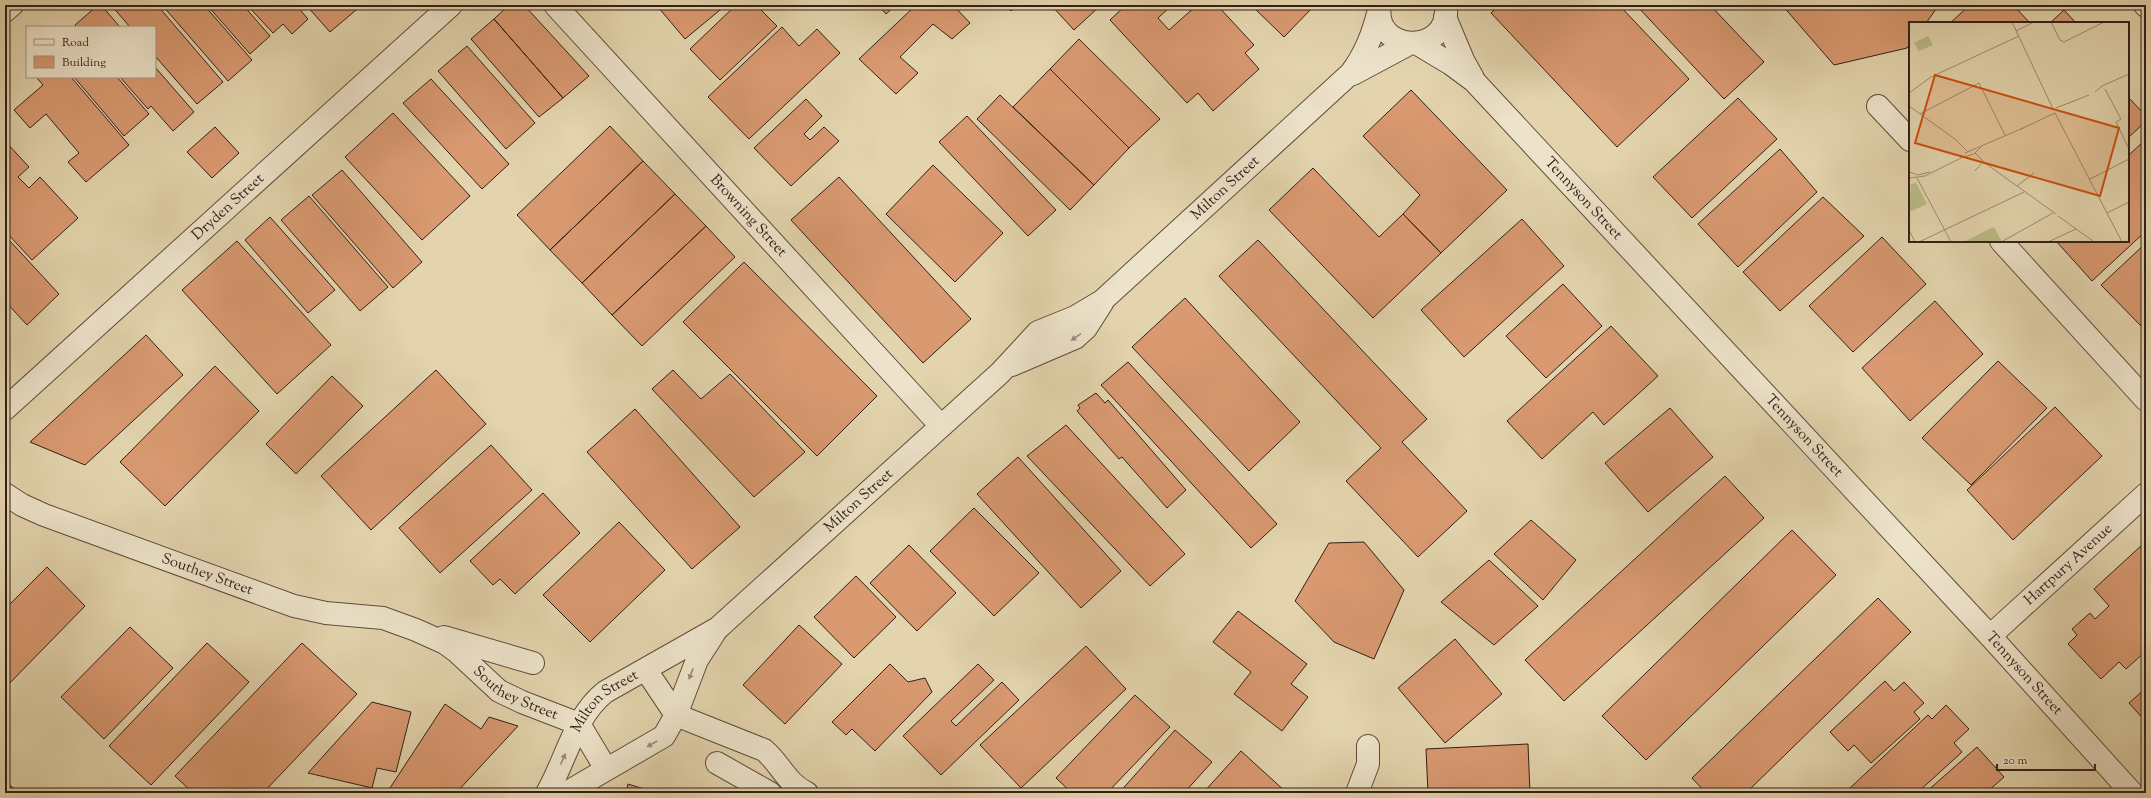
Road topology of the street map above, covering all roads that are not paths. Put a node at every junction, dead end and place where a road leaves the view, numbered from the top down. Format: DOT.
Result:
graph roads {
  1 [pos="12,5"];
  2 [pos="451,5"];
  3 [pos="555,5"];
  4 [pos="1379,7"];
  5 [pos="1447,9"];
  6 [pos="5,11"];
  7 [pos="1413,43"];
  8 [pos="1344,80"];
  9 [pos="1474,81"];
  10 [pos="1878,106"];
  11 [pos="1909,139"];
  12 [pos="2002,242"];
  13 [pos="2146,400"];
  14 [pos="5,409"];
  15 [pos="941,426"];
  16 [pos="5,494"];
  17 [pos="2146,494"];
  18 [pos="718,628"];
  19 [pos="416,630"];
  20 [pos="1990,636"];
  21 [pos="532,663"];
  22 [pos="646,670"];
  23 [pos="676,715"];
  24 [pos="579,724"];
  25 [pos="1368,746"];
  26 [pos="717,763"];
  27 [pos="606,769"];
  28 [pos="795,790"];
  29 [pos="547,793"];
  30 [pos="566,793"];
  31 [pos="770,793"];
  32 [pos="1358,793"];
  33 [pos="2132,793"];
  1 -- 6 [label="street"];
  2 -- 14 [label="street, Dryden Street"];
  3 -- 15 [label="street, Browning Street"];
  4 -- 7 [label="street, Tennyson Street"];
  4 -- 8 [label="street, Milton Street"];
  5 -- 7 [label="street, Milton Street"];
  5 -- 9 [label="street, Tennyson Street"];
  7 -- 8 [label="street, Milton Street"];
  7 -- 9 [label="street, Tennyson Street"];
  8 -- 15 [label="street, Milton Street"];
  9 -- 20 [label="street, Tennyson Street"];
  10 -- 11 [label="street"];
  12 -- 13 [label="street"];
  15 -- 18 [label="street, Milton Street"];
  16 -- 19 [label="street, Southey Street"];
  17 -- 20 [label="street, Hartpury Avenue"];
  18 -- 22 [label="street, Milton Street"];
  18 -- 23 [label="street, Milton Street, one-way"];
  19 -- 21 [label="street, Southey Street"];
  19 -- 24 [label="street, Southey Street"];
  20 -- 33 [label="street, Tennyson Street"];
  22 -- 23 [label="street"];
  22 -- 24 [label="street, Milton Street"];
  23 -- 27 [label="street, Milton Street, one-way"];
  23 -- 28 [label="street"];
  24 -- 27 [label="street"];
  29 -- 24 [label="street, Milton Street, one-way"];
  25 -- 32 [label="street"];
  26 -- 31 [label="street"];
  27 -- 30 [label="street, Milton Street"];
}
